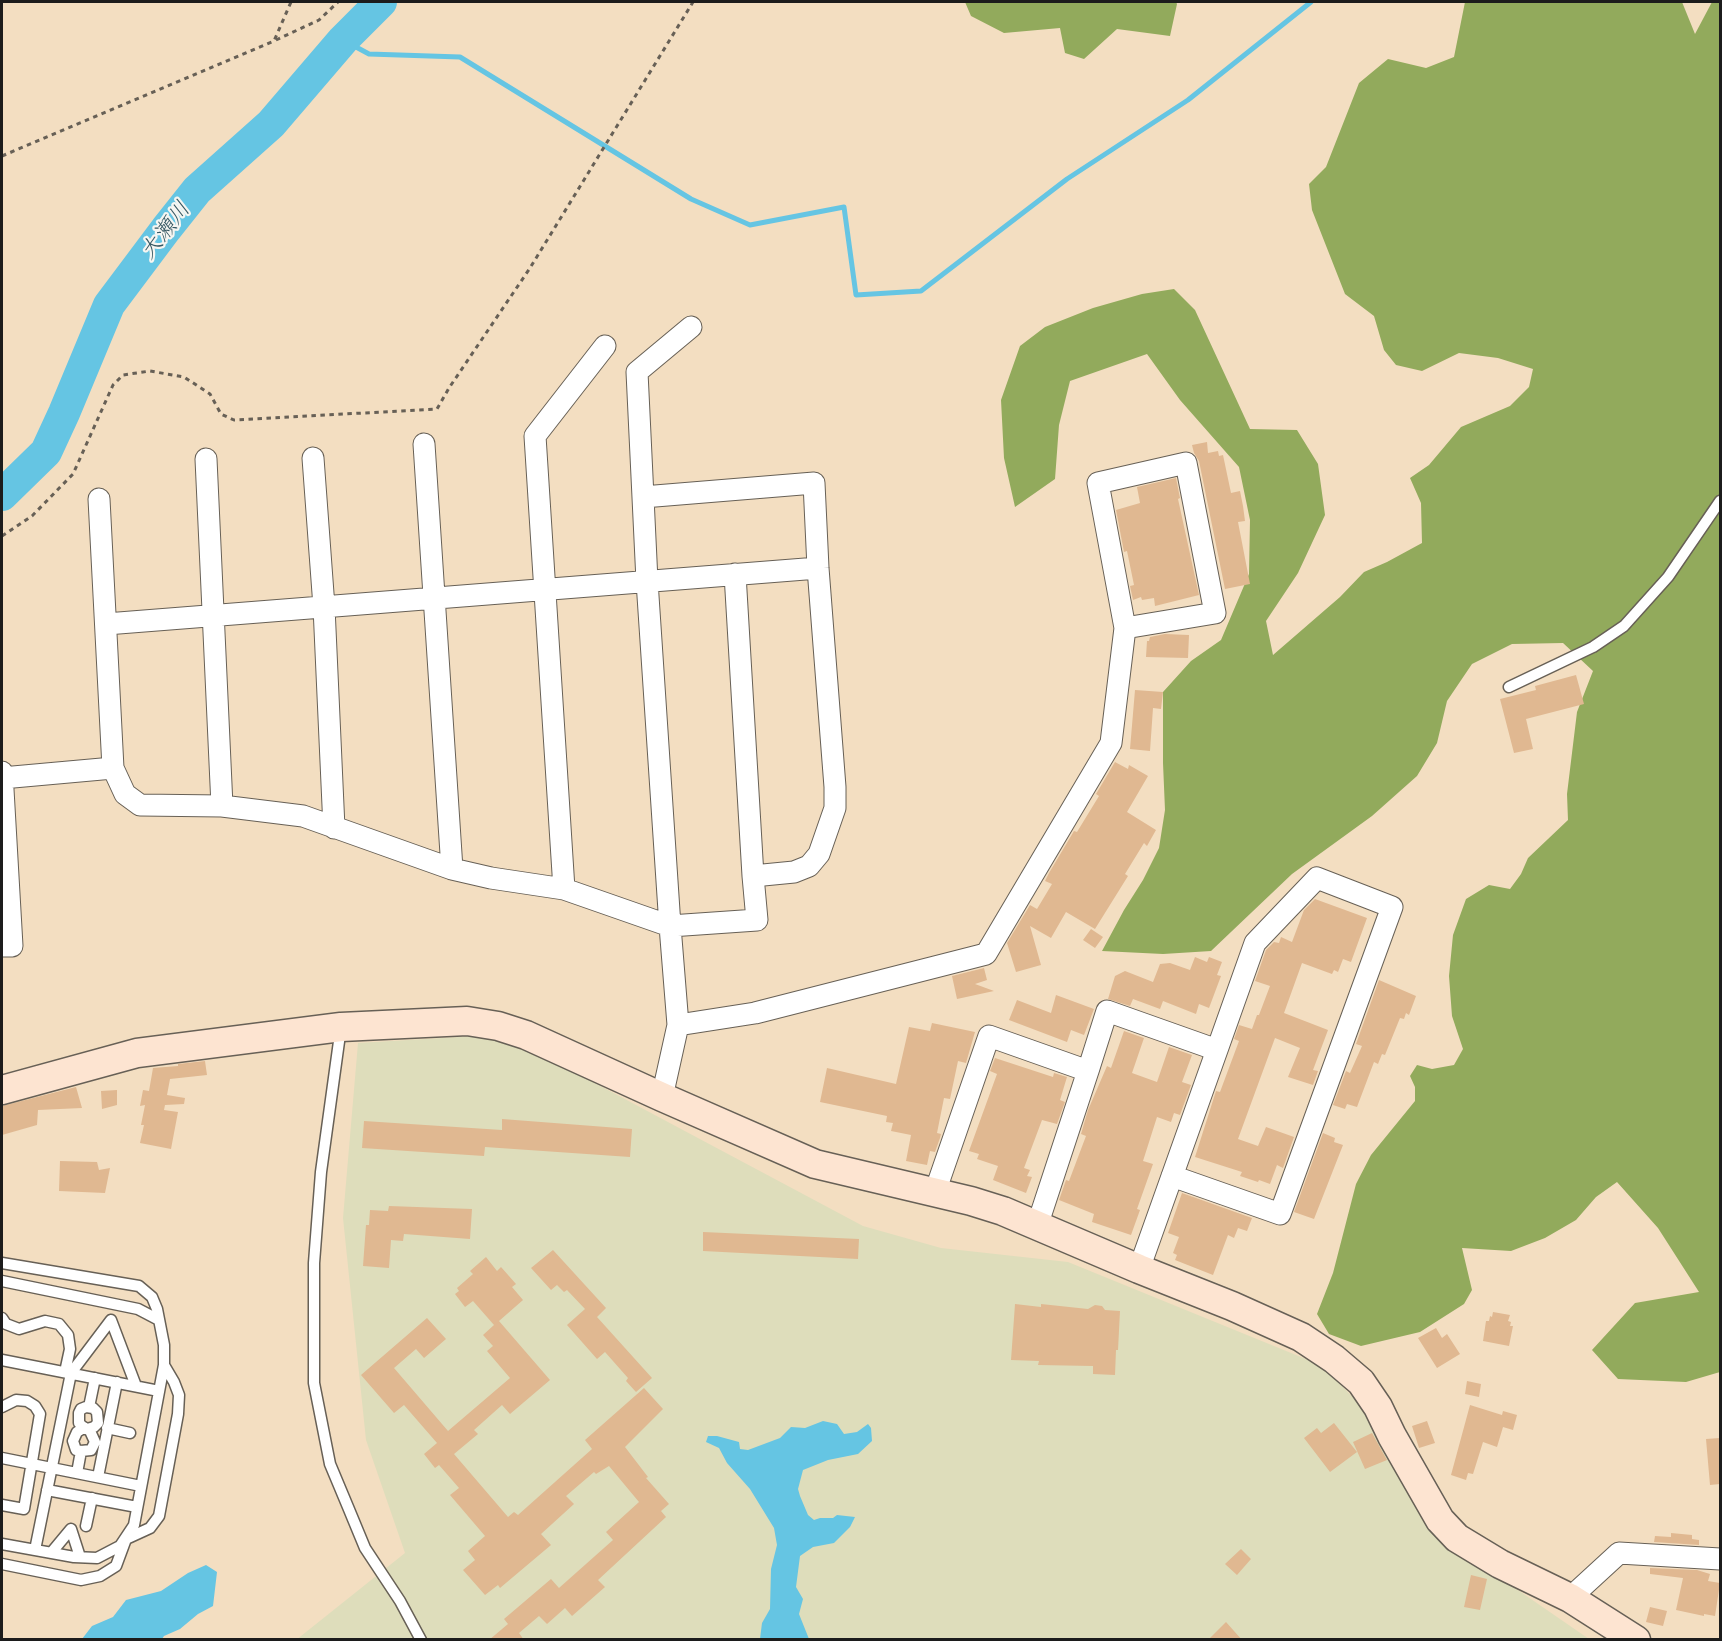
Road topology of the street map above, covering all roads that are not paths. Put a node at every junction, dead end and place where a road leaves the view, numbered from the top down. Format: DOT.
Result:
graph roads {
  1 [pos="691,327"];
  2 [pos="605,346"];
  3 [pos="423,444"];
  4 [pos="313,458"];
  5 [pos="206,459"];
  6 [pos="643,496"];
  7 [pos="99,499"];
  8 [pos="1720,501"];
  9 [pos="818,568"];
  10 [pos="735,574"];
  11 [pos="647,581"];
  12 [pos="544,590"];
  13 [pos="435,598"];
  14 [pos="324,606"];
  15 [pos="214,615"];
  16 [pos="106,624"];
  17 [pos="1125,628"];
  18 [pos="1509,687"];
  19 [pos="113,768"];
  20 [pos="2,772"];
  21 [pos="2,777"];
  22 [pos="222,806"];
  23 [pos="334,828"];
  24 [pos="452,869"];
  25 [pos="753,876"];
  26 [pos="564,889"];
  27 [pos="670,926"];
  28 [pos="2,946"];
  29 [pos="678,1025"];
  30 [pos="341,1027"];
  31 [pos="1217,1050"];
  32 [pos="1088,1071"];
  33 [pos="2,1090"];
  34 [pos="662,1097"];
  35 [pos="1172,1176"];
  36 [pos="935,1192"];
  37 [pos="1037,1226"];
  38 [pos="2,1263"];
  39 [pos="1139,1269"];
  40 [pos="2,1281"];
  41 [pos="2,1318"];
  42 [pos="159,1320"];
  43 [pos="2,1360"];
  44 [pos="164,1365"];
  45 [pos="68,1373"];
  46 [pos="95,1378"];
  47 [pos="117,1382"];
  48 [pos="136,1386"];
  49 [pos="159,1391"];
  50 [pos="2,1407"];
  51 [pos="107,1428"];
  52 [pos="130,1433"];
  53 [pos="2,1458"];
  54 [pos="32,1464"];
  55 [pos="51,1468"];
  56 [pos="77,1473"];
  57 [pos="98,1477"];
  58 [pos="141,1486"];
  59 [pos="46,1490"];
  60 [pos="92,1498"];
  61 [pos="2,1504"];
  62 [pos="137,1507"];
  63 [pos="86,1526"];
  64 [pos="126,1539"];
  65 [pos="2,1544"];
  66 [pos="35,1550"];
  67 [pos="51,1553"];
  68 [pos="80,1557"];
  69 [pos="1720,1559"];
  70 [pos="2,1564"];
  71 [pos="1570,1598"];
  72 [pos="421,1640"];
  73 [pos="1636,1640"];
  1 -- 6 [label="street"];
  2 -- 12 [label="street"];
  3 -- 13 [label="street"];
  4 -- 14 [label="street"];
  5 -- 15 [label="street"];
  6 -- 9 [label="street"];
  6 -- 11 [label="street"];
  7 -- 16 [label="street"];
  8 -- 18 [label="lane"];
  9 -- 10 [label="street"];
  9 -- 25 [label="street"];
  10 -- 11 [label="street"];
  10 -- 25 [label="street"];
  11 -- 12 [label="street"];
  11 -- 27 [label="street"];
  12 -- 13 [label="street"];
  12 -- 26 [label="street"];
  13 -- 14 [label="street"];
  13 -- 24 [label="street"];
  14 -- 15 [label="street"];
  14 -- 23 [label="street"];
  15 -- 16 [label="street"];
  15 -- 22 [label="street"];
  16 -- 19 [label="street"];
  17 -- 17 [label="street"];
  17 -- 29 [label="street"];
  19 -- 21 [label="street"];
  19 -- 22 [label="street"];
  20 -- 21 [label="street"];
  21 -- 28 [label="street"];
  22 -- 23 [label="street"];
  23 -- 24 [label="street"];
  24 -- 26 [label="street"];
  25 -- 27 [label="street"];
  26 -- 27 [label="street"];
  27 -- 29 [label="street"];
  29 -- 34 [label="street"];
  30 -- 33 [label="street"];
  30 -- 34 [label="street"];
  30 -- 72 [label="lane"];
  31 -- 32 [label="street"];
  31 -- 35 [label="street"];
  31 -- 35 [label="street"];
  32 -- 36 [label="street"];
  32 -- 37 [label="street"];
  34 -- 36 [label="street"];
  35 -- 39 [label="street"];
  36 -- 37 [label="street"];
  37 -- 39 [label="street"];
  38 -- 42 [label="lane"];
  39 -- 71 [label="street"];
  40 -- 42 [label="lane"];
  41 -- 45 [label="lane"];
  42 -- 44 [label="lane"];
  43 -- 45 [label="lane"];
  44 -- 49 [label="lane"];
  44 -- 64 [label="lane"];
  45 -- 46 [label="lane"];
  45 -- 48 [label="lane"];
  45 -- 55 [label="lane"];
  46 -- 47 [label="lane"];
  46 -- 56 [label="lane"];
  47 -- 48 [label="lane"];
  47 -- 51 [label="lane"];
  48 -- 49 [label="lane"];
  49 -- 58 [label="lane"];
  50 -- 54 [label="lane"];
  51 -- 52 [label="lane"];
  51 -- 57 [label="lane"];
  53 -- 54 [label="lane"];
  54 -- 55 [label="lane"];
  54 -- 61 [label="lane"];
  55 -- 56 [label="lane"];
  55 -- 59 [label="lane"];
  56 -- 57 [label="lane"];
  57 -- 58 [label="lane"];
  58 -- 62 [label="lane"];
  59 -- 60 [label="lane"];
  59 -- 66 [label="lane"];
  60 -- 62 [label="lane"];
  60 -- 63 [label="lane"];
  62 -- 64 [label="lane"];
  64 -- 68 [label="lane"];
  64 -- 70 [label="lane"];
  65 -- 66 [label="lane"];
  66 -- 67 [label="lane"];
  67 -- 68 [label="lane"];
  67 -- 68 [label="lane"];
  69 -- 71 [label="street"];
  71 -- 73 [label="street"];
}
